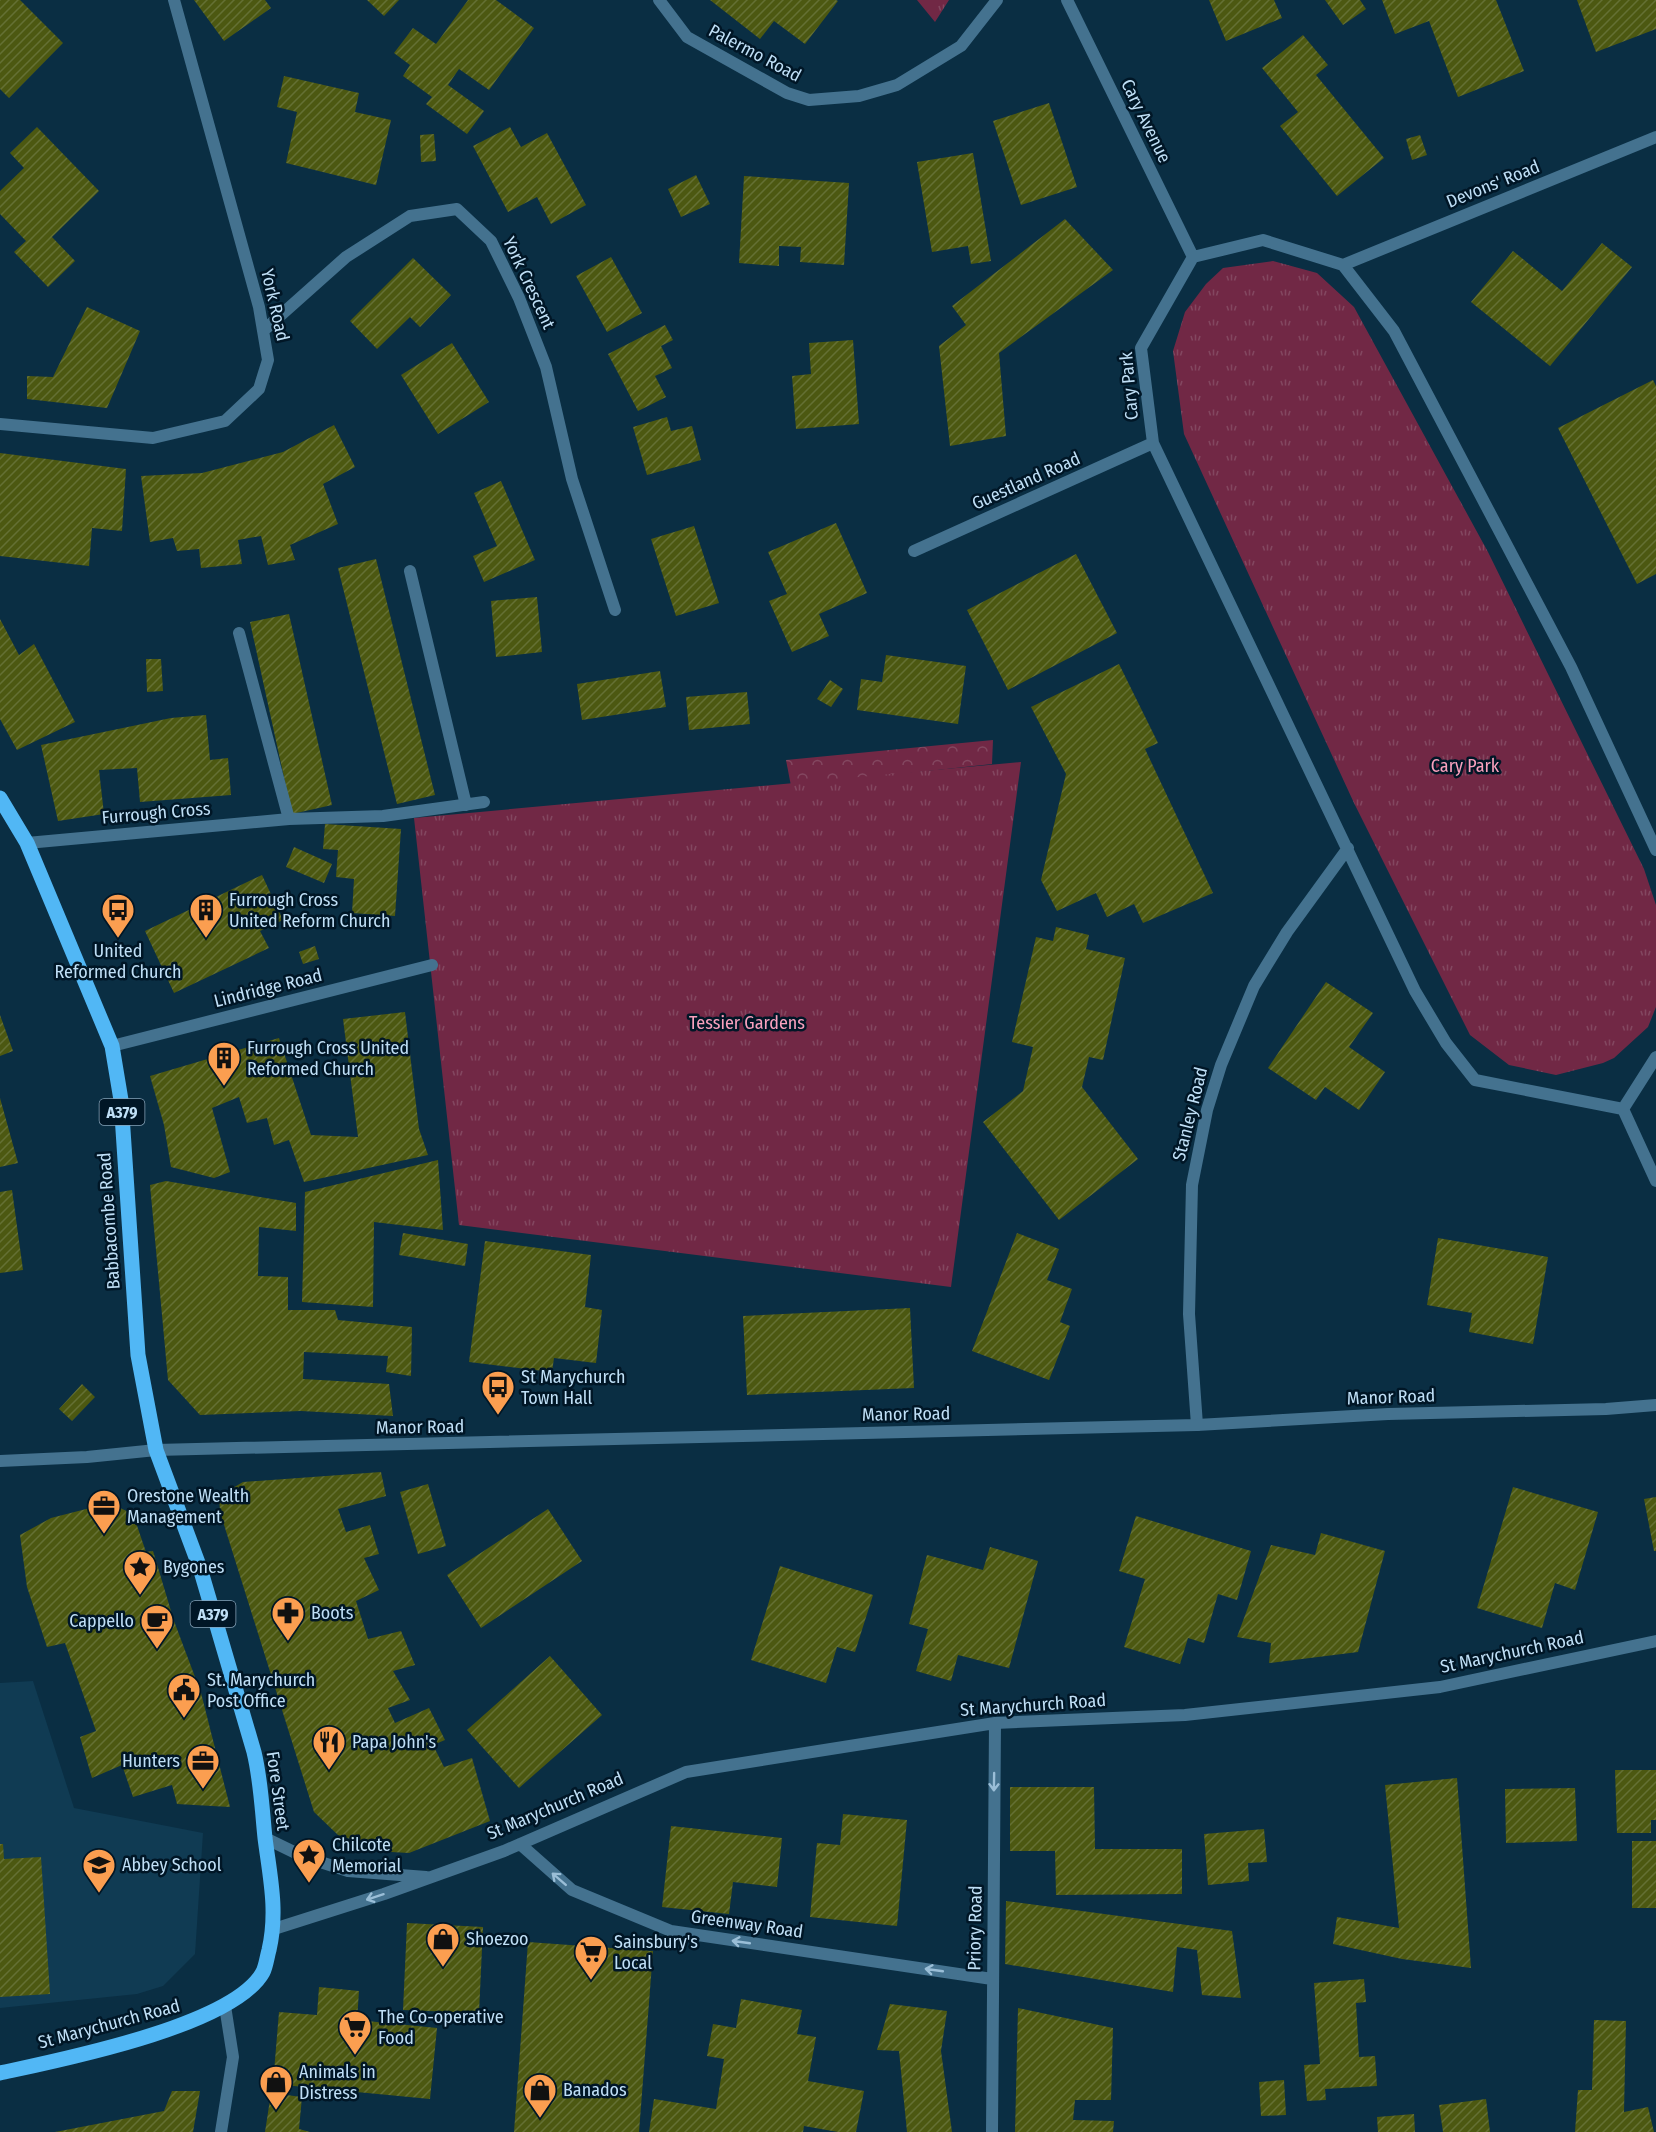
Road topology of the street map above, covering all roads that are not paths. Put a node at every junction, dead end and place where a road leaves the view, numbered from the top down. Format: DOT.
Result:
graph roads {
  1 [pos="174,0"];
  2 [pos="659,0"];
  3 [pos="997,0"];
  4 [pos="1066,0"];
  5 [pos="1656,137"];
  6 [pos="1193,257"];
  7 [pos="1343,265"];
  8 [pos="263,331"];
  9 [pos="0,424"];
  10 [pos="1153,443"];
  11 [pos="914,551"];
  12 [pos="410,571"];
  13 [pos="615,610"];
  14 [pos="239,633"];
  15 [pos="0,798"];
  16 [pos="484,802"];
  17 [pos="466,805"];
  18 [pos="289,819"];
  19 [pos="27,843"];
  20 [pos="1348,848"];
  21 [pos="1656,850"];
  22 [pos="432,965"];
  23 [pos="112,1046"];
  24 [pos="1656,1057"];
  25 [pos="1623,1108"];
  26 [pos="1656,1181"];
  27 [pos="1656,1405"];
  28 [pos="1197,1425"];
  29 [pos="156,1450"];
  30 [pos="0,1461"];
  31 [pos="1656,1641"];
  32 [pos="994,1724"];
  33 [pos="265,1838"];
  34 [pos="520,1844"];
  35 [pos="430,1877"];
  36 [pos="274,1929"];
  37 [pos="992,1979"];
  38 [pos="225,2006"];
  39 [pos="0,2073"];
  40 [pos="221,2132"];
  41 [pos="992,2132"];
  1 -- 8 [label="street, York Road"];
  2 -- 3 [label="street, Palermo Road"];
  4 -- 6 [label="street, Cary Avenue"];
  5 -- 7 [label="street, Devons' Road"];
  6 -- 7 [label="street"];
  6 -- 10 [label="street, Cary Park"];
  7 -- 21 [label="street"];
  8 -- 9 [label="street, York Road"];
  8 -- 13 [label="street, York Crescent"];
  10 -- 11 [label="street, Guestland Road"];
  10 -- 20 [label="street, Cary Park"];
  12 -- 17 [label="street"];
  14 -- 18 [label="street"];
  15 -- 19 [label="main road, Babbacombe Road / A379"];
  16 -- 17 [label="street, Furrough Cross"];
  17 -- 18 [label="street, Furrough Cross"];
  18 -- 19 [label="street, Furrough Cross"];
  19 -- 23 [label="main road, Babbacombe Road / A379"];
  20 -- 25 [label="street, Cary Park"];
  20 -- 28 [label="street, Stanley Road"];
  22 -- 23 [label="street, Lindridge Road"];
  23 -- 29 [label="main road, Babbacombe Road / A379"];
  24 -- 25 [label="street"];
  25 -- 26 [label="street"];
  27 -- 28 [label="street, Manor Road"];
  28 -- 29 [label="street, Manor Road"];
  29 -- 30 [label="street, Manor Road"];
  29 -- 33 [label="main road, Fore Street / A379"];
  31 -- 32 [label="street, St Marychurch Road"];
  32 -- 34 [label="street, St Marychurch Road"];
  32 -- 37 [label="street, Priory Road, one-way"];
  33 -- 35 [label="street, St Marychurch Road"];
  33 -- 36 [label="main road, Fore Street / A379"];
  34 -- 35 [label="street, St Marychurch Road"];
  37 -- 34 [label="street, Greenway Road, one-way"];
  35 -- 36 [label="street, St Marychurch Road, one-way"];
  36 -- 38 [label="main road, Fore Street / A379"];
  37 -- 41 [label="street, Priory Road"];
  38 -- 39 [label="main road, St Marychurch Road / A379"];
  38 -- 40 [label="street"];
}
